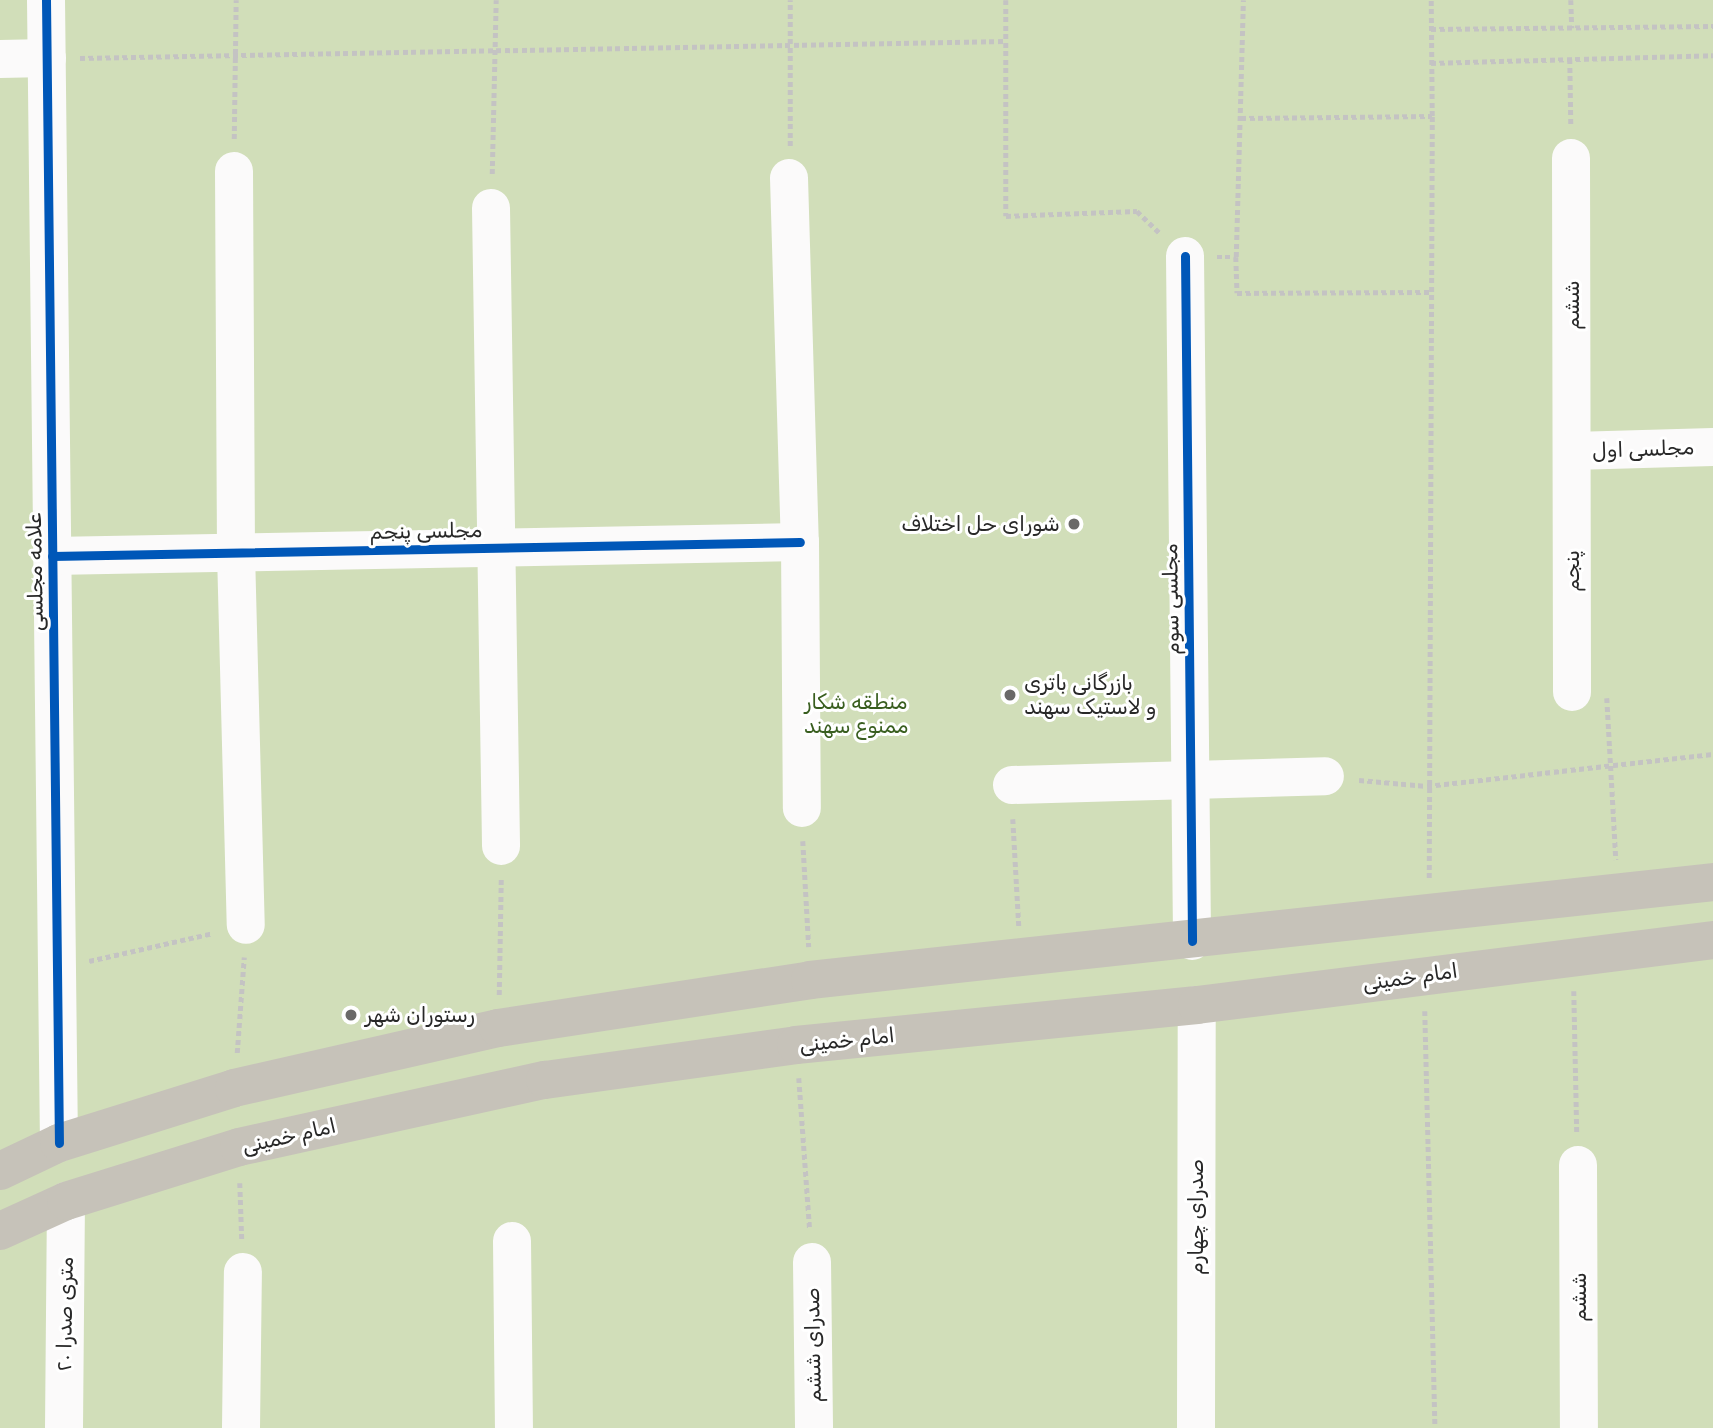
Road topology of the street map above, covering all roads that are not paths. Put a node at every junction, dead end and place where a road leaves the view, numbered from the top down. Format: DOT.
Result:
graph roads {
  1 [pos="46,0"];
  2 [pos="47,58"];
  3 [pos="0,59"];
  4 [pos="1571,158"];
  5 [pos="234,171"];
  6 [pos="789,178"];
  7 [pos="491,208"];
  8 [pos="1185,256"];
  9 [pos="1713,447"];
  10 [pos="1573,451"];
  11 [pos="800,542"];
  12 [pos="499,547"];
  13 [pos="236,553"];
  14 [pos="52,556"];
  15 [pos="1572,692"];
  16 [pos="1325,776"];
  17 [pos="1191,782"];
  18 [pos="1012,785"];
  19 [pos="802,808"];
  20 [pos="501,846"];
  21 [pos="1713,882"];
  22 [pos="246,925"];
  23 [pos="1713,940"];
  24 [pos="1192,941"];
  25 [pos="1197,1005"];
  26 [pos="59,1143"];
  27 [pos="1578,1165"];
  28 [pos="0,1171"];
  29 [pos="66,1200"];
  30 [pos="0,1231"];
  31 [pos="512,1241"];
  32 [pos="812,1262"];
  33 [pos="243,1272"];
  34 [pos="64,1428"];
  35 [pos="241,1428"];
  36 [pos="513,1428"];
  37 [pos="814,1428"];
  38 [pos="1196,1428"];
  39 [pos="1579,1428"];
  1 -- 2 [label="street, علامه مجلسی"];
  2 -- 3 [label="street"];
  2 -- 14 [label="street, علامه مجلسی"];
  4 -- 10 [label="street, ششم"];
  5 -- 13 [label="street"];
  6 -- 11 [label="street"];
  7 -- 12 [label="street"];
  8 -- 17 [label="street, مجلسی سوم"];
  9 -- 10 [label="street, مجلسی اول"];
  10 -- 15 [label="street, پنجم"];
  11 -- 12 [label="street, مجلسی پنجم"];
  11 -- 19 [label="street"];
  12 -- 13 [label="street, مجلسی پنجم"];
  12 -- 20 [label="street"];
  13 -- 14 [label="street, مجلسی پنجم"];
  13 -- 22 [label="street"];
  14 -- 26 [label="street, علامه مجلسی"];
  16 -- 17 [label="street"];
  17 -- 18 [label="street"];
  17 -- 24 [label="street, مجلسی سوم"];
  21 -- 24 [label="main road"];
  23 -- 25 [label="main road, امام خمینی"];
  24 -- 26 [label="main road"];
  25 -- 29 [label="main road, امام خمینی"];
  25 -- 38 [label="street, صدرای چهارم"];
  26 -- 28 [label="main road"];
  27 -- 39 [label="street, ششم"];
  29 -- 30 [label="main road, امام خمینی"];
  29 -- 34 [label="street, ۲۰ متری صدرا"];
  31 -- 36 [label="street"];
  32 -- 37 [label="street, صدرای ششم"];
  33 -- 35 [label="street"];
}
